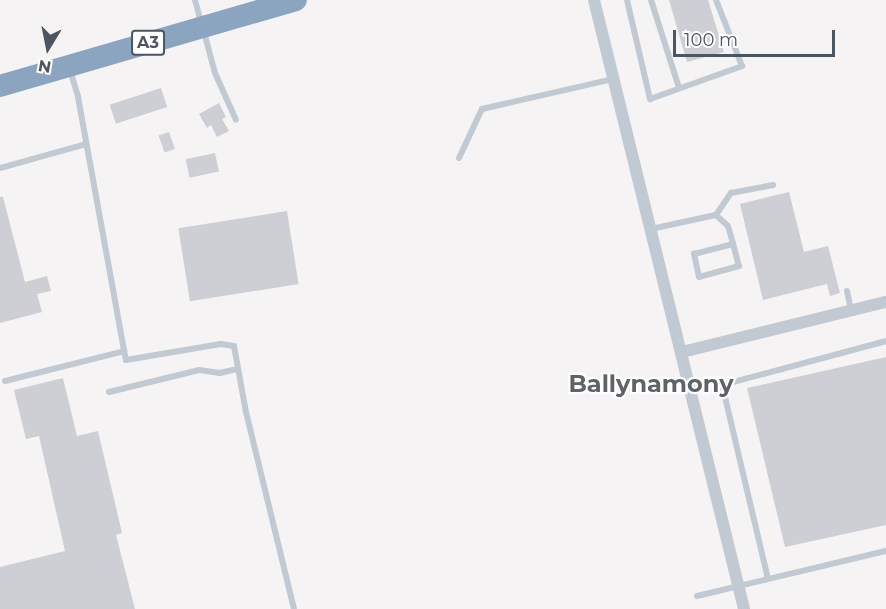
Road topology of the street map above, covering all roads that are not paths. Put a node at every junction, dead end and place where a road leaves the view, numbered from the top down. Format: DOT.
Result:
graph roads {
  1 [pos="195,0"];
  2 [pos="296,0"];
  3 [pos="594,0"];
  4 [pos="627,0"];
  5 [pos="651,0"];
  6 [pos="716,0"];
  7 [pos="202,27"];
  8 [pos="69,66"];
  9 [pos="614,79"];
  10 [pos="0,86"];
  11 [pos="679,88"];
  12 [pos="236,120"];
  13 [pos="86,144"];
  14 [pos="459,158"];
  15 [pos="0,168"];
  16 [pos="773,185"];
  17 [pos="716,215"];
  18 [pos="651,229"];
  19 [pos="733,243"];
  20 [pos="847,291"];
  21 [pos="886,302"];
  22 [pos="851,310"];
  23 [pos="886,341"];
  24 [pos="124,351"];
  25 [pos="682,352"];
  26 [pos="238,369"];
  27 [pos="5,381"];
  28 [pos="109,392"];
  29 [pos="886,551"];
  30 [pos="768,579"];
  31 [pos="739,586"];
  32 [pos="697,597"];
  33 [pos="294,609"];
  34 [pos="744,609"];
  1 -- 7 [label="lane"];
  2 -- 7 [label="highway, A3"];
  3 -- 9 [label="street"];
  4 -- 11 [label="lane"];
  5 -- 11 [label="lane"];
  6 -- 11 [label="lane"];
  7 -- 8 [label="highway, A3"];
  7 -- 12 [label="lane"];
  8 -- 10 [label="highway, A3"];
  8 -- 13 [label="lane"];
  9 -- 14 [label="lane"];
  9 -- 18 [label="street"];
  13 -- 15 [label="lane"];
  13 -- 24 [label="lane"];
  16 -- 17 [label="lane"];
  17 -- 18 [label="lane"];
  17 -- 19 [label="lane"];
  18 -- 25 [label="street"];
  19 -- 19 [label="lane"];
  20 -- 22 [label="lane"];
  21 -- 22 [label="street"];
  22 -- 25 [label="street"];
  23 -- 30 [label="lane"];
  24 -- 26 [label="lane"];
  24 -- 27 [label="lane"];
  25 -- 31 [label="street"];
  26 -- 28 [label="lane"];
  26 -- 33 [label="lane"];
  29 -- 30 [label="lane"];
  30 -- 31 [label="lane"];
  31 -- 32 [label="lane"];
  31 -- 34 [label="street"];
}
